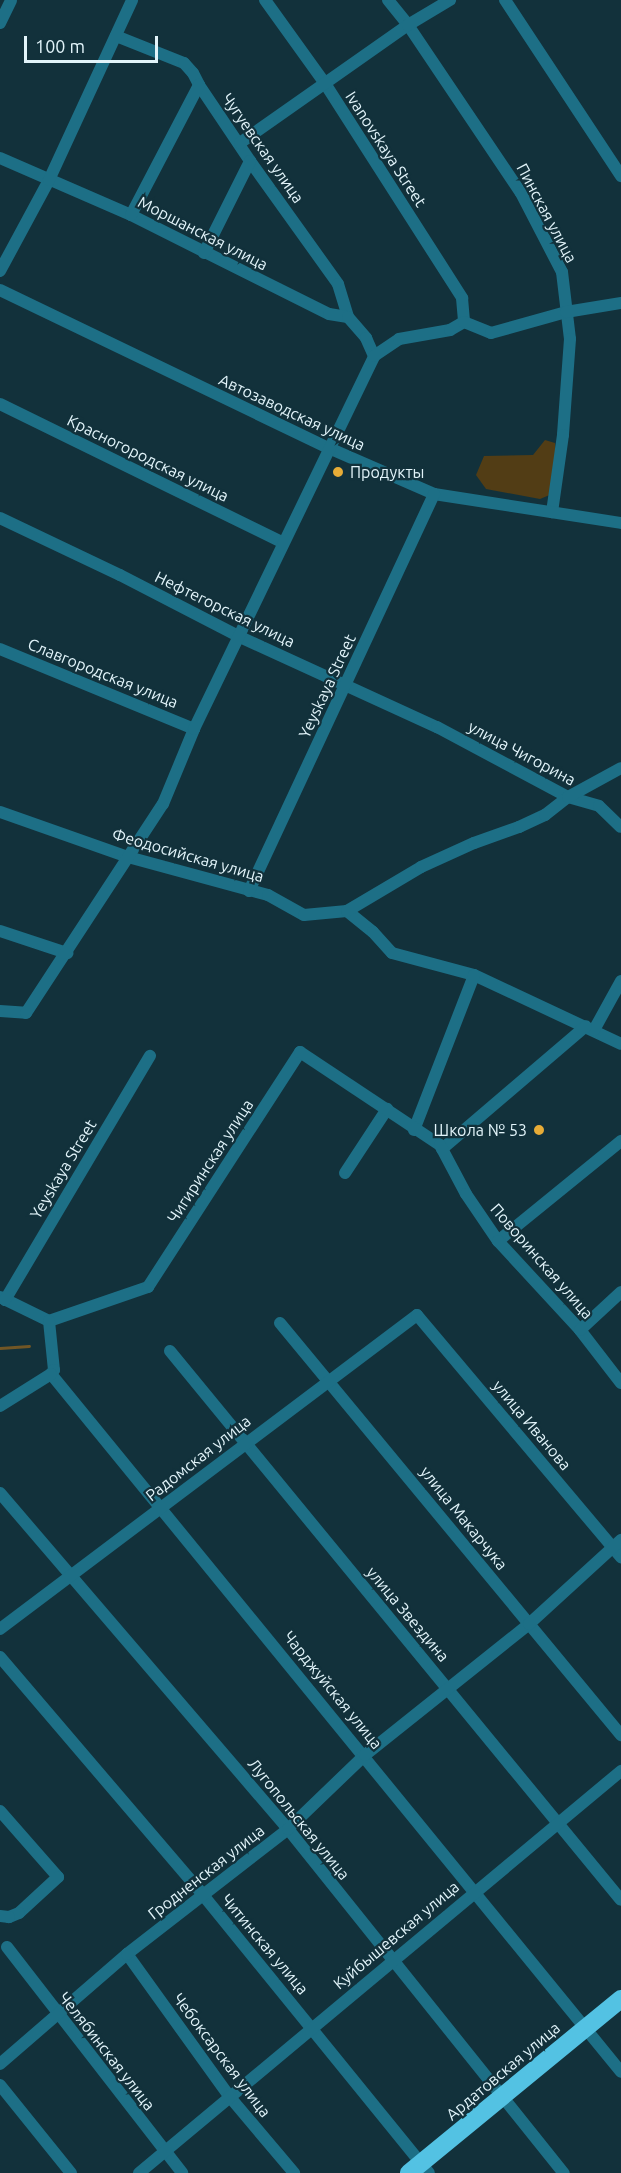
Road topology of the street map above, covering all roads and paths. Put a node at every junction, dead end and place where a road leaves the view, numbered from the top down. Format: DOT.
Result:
graph roads {
  1 [pos="10,0"];
  2 [pos="132,0"];
  3 [pos="265,0"];
  4 [pos="388,0"];
  5 [pos="450,0"];
  6 [pos="505,0"];
  7 [pos="0,23"];
  8 [pos="408,25"];
  9 [pos="116,36"];
  10 [pos="199,85"];
  11 [pos="326,85"];
  12 [pos="240,143"];
  13 [pos="0,158"];
  14 [pos="250,161"];
  15 [pos="621,176"];
  16 [pos="49,180"];
  17 [pos="130,215"];
  18 [pos="204,253"];
  19 [pos="0,271"];
  20 [pos="0,290"];
  21 [pos="621,303"];
  22 [pos="566,312"];
  23 [pos="348,317"];
  24 [pos="464,322"];
  25 [pos="374,356"];
  26 [pos="0,404"];
  27 [pos="331,449"];
  28 [pos="434,494"];
  29 [pos="552,512"];
  30 [pos="0,518"];
  31 [pos="621,523"];
  32 [pos="282,542"];
  33 [pos="240,637"];
  34 [pos="0,649"];
  35 [pos="345,684"];
  36 [pos="437,727"];
  37 [pos="194,729"];
  38 [pos="621,768"];
  39 [pos="568,797"];
  40 [pos="0,812"];
  41 [pos="621,827"];
  42 [pos="128,857"];
  43 [pos="249,891"];
  44 [pos="347,911"];
  45 [pos="0,931"];
  46 [pos="67,953"];
  47 [pos="474,975"];
  48 [pos="621,981"];
  49 [pos="0,1011"];
  50 [pos="590,1028"];
  51 [pos="621,1044"];
  52 [pos="300,1052"];
  53 [pos="150,1056"];
  54 [pos="387,1109"];
  55 [pos="414,1130"];
  56 [pos="621,1141"];
  57 [pos="442,1149"];
  58 [pos="345,1173"];
  59 [pos="498,1241"];
  60 [pos="621,1292"];
  61 [pos="3,1298"];
  62 [pos="417,1315"];
  63 [pos="49,1321"];
  64 [pos="280,1323"];
  65 [pos="580,1330"];
  66 [pos="170,1351"];
  67 [pos="51,1374"];
  68 [pos="329,1380"];
  69 [pos="621,1383"];
  70 [pos="0,1406"];
  71 [pos="244,1444"];
  72 [pos="0,1493"];
  73 [pos="162,1507"];
  74 [pos="618,1548"];
  75 [pos="72,1576"];
  76 [pos="529,1624"];
  77 [pos="0,1629"];
  78 [pos="0,1657"];
  79 [pos="448,1687"];
  80 [pos="621,1735"];
  81 [pos="365,1755"];
  82 [pos="621,1771"];
  83 [pos="0,1811"];
  84 [pos="557,1822"];
  85 [pos="288,1829"];
  86 [pos="475,1890"];
  87 [pos="203,1895"];
  88 [pos="621,1900"];
  89 [pos="0,1916"];
  90 [pos="7,1947"];
  91 [pos="127,1954"];
  92 [pos="393,1959"];
  93 [pos="621,1999"];
  94 [pos="57,2014"];
  95 [pos="312,2027"];
  96 [pos="586,2028"];
  97 [pos="0,2064"];
  98 [pos="621,2072"];
  99 [pos="0,2085"];
  100 [pos="229,2096"];
  101 [pos="502,2098"];
  102 [pos="163,2151"];
  103 [pos="420,2170"];
  104 [pos="71,2173"];
  105 [pos="139,2173"];
  106 [pos="182,2173"];
  107 [pos="294,2173"];
  108 [pos="564,2173"];
  1 -- 7 [label="street"];
  2 -- 9 [label="street"];
  3 -- 11 [label="street, Ivanovskaya Street"];
  4 -- 8 [label="street, Пинская улица"];
  5 -- 8 [label="street"];
  6 -- 15 [label="street"];
  8 -- 11 [label="street"];
  8 -- 22 [label="street, Пинская улица"];
  9 -- 10 [label="street, Чугуевская улица"];
  9 -- 16 [label="street"];
  10 -- 12 [label="street, Чугуевская улица"];
  10 -- 17 [label="street"];
  11 -- 12 [label="street"];
  11 -- 24 [label="street, Ivanovskaya Street"];
  12 -- 14 [label="street, Чугуевская улица"];
  13 -- 16 [label="street, Моршанская улица"];
  14 -- 18 [label="street"];
  14 -- 23 [label="street, Чугуевская улица"];
  16 -- 17 [label="street, Моршанская улица"];
  16 -- 19 [label="street"];
  17 -- 18 [label="street, Моршанская улица"];
  18 -- 23 [label="street, Моршанская улица"];
  20 -- 27 [label="street, Автозаводская улица"];
  21 -- 22 [label="street"];
  22 -- 24 [label="street"];
  22 -- 29 [label="street, Пинская улица"];
  23 -- 25 [label="street"];
  24 -- 25 [label="street"];
  25 -- 27 [label="street"];
  26 -- 32 [label="street, Красногородская улица"];
  27 -- 28 [label="street, Автозаводская улица"];
  27 -- 32 [label="street"];
  28 -- 29 [label="street, Автозаводская улица"];
  28 -- 35 [label="street, Yeyskaya Street"];
  29 -- 31 [label="street, Автозаводская улица"];
  30 -- 33 [label="street, Нефтегорская улица"];
  32 -- 33 [label="street"];
  33 -- 35 [label="street, Нефтегорская улица"];
  33 -- 37 [label="street"];
  34 -- 37 [label="street, Славгородская улица"];
  35 -- 36 [label="street, Нефтегорская улица"];
  35 -- 43 [label="street, Yeyskaya Street"];
  36 -- 39 [label="street, улица Чигорина"];
  37 -- 42 [label="street"];
  38 -- 39 [label="street"];
  39 -- 41 [label="street, улица Чигорина"];
  39 -- 44 [label="street"];
  40 -- 42 [label="street, Феодосийская улица"];
  42 -- 43 [label="street, Феодосийская улица"];
  42 -- 46 [label="street"];
  43 -- 44 [label="street, Феодосийская улица"];
  44 -- 47 [label="street"];
  45 -- 46 [label="street"];
  46 -- 49 [label="street"];
  47 -- 50 [label="street"];
  47 -- 55 [label="street"];
  48 -- 50 [label="street"];
  50 -- 51 [label="street"];
  50 -- 57 [label="street"];
  52 -- 54 [label="street, Поворинская улица"];
  52 -- 63 [label="street, Чигиринская улица"];
  53 -- 61 [label="street, Yeyskaya Street"];
  54 -- 55 [label="street, Поворинская улица"];
  54 -- 58 [label="street"];
  55 -- 57 [label="street, Поворинская улица"];
  56 -- 59 [label="street"];
  57 -- 59 [label="street, Поворинская улица"];
  59 -- 65 [label="street, Поворинская улица"];
  60 -- 65 [label="street"];
  61 -- 63 [label="street"];
  62 -- 68 [label="street, Радомская улица"];
  62 -- 74 [label="street, улица Иванова"];
  63 -- 67 [label="street"];
  64 -- 68 [label="street, улица Макарчука"];
  65 -- 69 [label="street, Поворинская улица"];
  66 -- 71 [label="street, улица Звездина"];
  67 -- 70 [label="street"];
  67 -- 73 [label="street, Чарджуйская улица"];
  68 -- 71 [label="street, Радомская улица"];
  68 -- 76 [label="street, улица Макарчука"];
  71 -- 73 [label="street, Радомская улица"];
  71 -- 79 [label="street, улица Звездина"];
  72 -- 75 [label="street, Лугопольская улица"];
  73 -- 75 [label="street, Радомская улица"];
  73 -- 81 [label="street, Чарджуйская улица"];
  74 -- 76 [label="street, Гродненская улица"];
  75 -- 77 [label="street, Радомская улица"];
  75 -- 85 [label="street, Лугопольская улица"];
  76 -- 79 [label="street, Гродненская улица"];
  76 -- 80 [label="street, улица Макарчука"];
  78 -- 87 [label="street, Читинская улица"];
  79 -- 81 [label="street, Гродненская улица"];
  79 -- 84 [label="street, улица Звездина"];
  81 -- 85 [label="street, Гродненская улица"];
  81 -- 86 [label="street, Чарджуйская улица"];
  82 -- 84 [label="street, Куйбышевская улица"];
  83 -- 89 [label="street"];
  84 -- 86 [label="street, Куйбышевская улица"];
  84 -- 88 [label="street, улица Звездина"];
  85 -- 87 [label="street, Гродненская улица"];
  85 -- 92 [label="street, Лугопольская улица"];
  86 -- 92 [label="street, Куйбышевская улица"];
  86 -- 96 [label="street, Чарджуйская улица"];
  87 -- 91 [label="street, Гродненская улица"];
  87 -- 95 [label="street, Читинская улица"];
  90 -- 94 [label="street, Челябинская улица"];
  91 -- 94 [label="street, Гродненская улица"];
  91 -- 100 [label="street, Чебоксарская улица"];
  92 -- 95 [label="street, Куйбышевская улица"];
  92 -- 101 [label="street, Лугопольская улица"];
  93 -- 96 [label="highway, Ардатовская улица"];
  94 -- 97 [label="street, Гродненская улица"];
  94 -- 102 [label="street, Челябинская улица"];
  95 -- 100 [label="street, Куйбышевская улица"];
  95 -- 103 [label="street, Читинская улица"];
  96 -- 98 [label="street, Чарджуйская улица"];
  96 -- 101 [label="highway, Ардатовская улица"];
  99 -- 104 [label="street"];
  100 -- 102 [label="street, Куйбышевская улица"];
  100 -- 107 [label="street, Чебоксарская улица"];
  101 -- 103 [label="highway, Ардатовская улица"];
  101 -- 108 [label="street, Лугопольская улица"];
  102 -- 105 [label="street, Куйбышевская улица"];
  102 -- 106 [label="street, Челябинская улица"];
}
